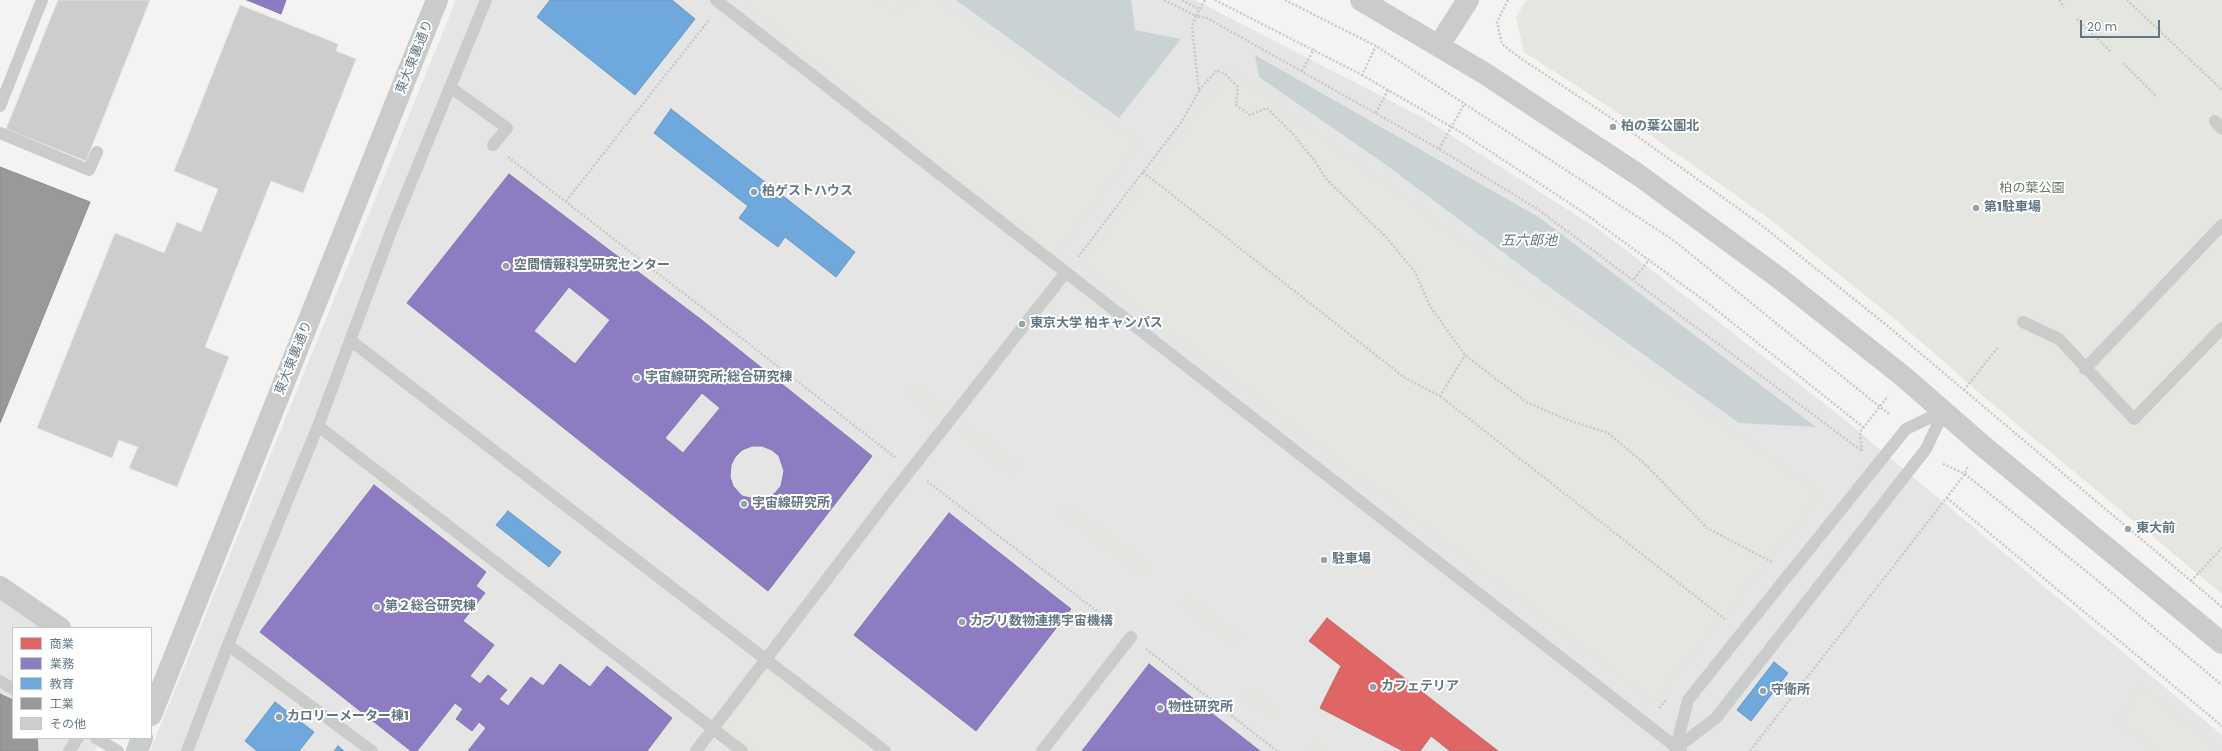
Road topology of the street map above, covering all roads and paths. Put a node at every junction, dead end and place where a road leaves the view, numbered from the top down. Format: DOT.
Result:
graph roads {
  1 [pos="42,0"];
  2 [pos="437,0"];
  3 [pos="486,0"];
  4 [pos="1164,0"];
  5 [pos="1182,0"];
  6 [pos="1205,0"];
  7 [pos="1215,0"];
  8 [pos="1285,0"];
  9 [pos="1361,0"];
  10 [pos="1468,0"];
  11 [pos="2059,0"];
  12 [pos="2127,0"];
  13 [pos="721,2"];
  14 [pos="2064,7"];
  15 [pos="1199,9"];
  16 [pos="1196,16"];
  17 [pos="2077,19"];
  18 [pos="1440,45"];
  19 [pos="1376,46"];
  20 [pos="1314,49"];
  21 [pos="2110,51"];
  22 [pos="2123,63"];
  23 [pos="1302,71"];
  24 [pos="1362,75"];
  25 [pos="450,87"];
  26 [pos="1388,90"];
  27 [pos="2222,90"];
  28 [pos="1199,91"];
  29 [pos="2156,96"];
  30 [pos="1465,103"];
  31 [pos="0,106"];
  32 [pos="1376,113"];
  33 [pos="1451,126"];
  34 [pos="0,133"];
  35 [pos="493,145"];
  36 [pos="1439,149"];
  37 [pos="97,152"];
  38 [pos="1143,172"];
  39 [pos="2222,225"];
  40 [pos="1649,260"];
  41 [pos="1066,272"];
  42 [pos="1634,279"];
  43 [pos="2023,322"];
  44 [pos="2222,328"];
  45 [pos="350,340"];
  46 [pos="1999,346"];
  47 [pos="1465,355"];
  48 [pos="2085,369"];
  49 [pos="1964,390"];
  50 [pos="1440,396"];
  51 [pos="1944,412"];
  52 [pos="1890,415"];
  53 [pos="318,426"];
  54 [pos="1863,427"];
  55 [pos="1862,451"];
  56 [pos="1969,461"];
  57 [pos="1943,464"];
  58 [pos="1965,474"];
  59 [pos="1947,498"];
  60 [pos="2222,548"];
  61 [pos="1776,564"];
  62 [pos="2191,581"];
  63 [pos="0,588"];
  64 [pos="1730,622"];
  65 [pos="58,627"];
  66 [pos="1131,637"];
  67 [pos="2222,643"];
  68 [pos="228,645"];
  69 [pos="764,659"];
  70 [pos="0,681"];
  71 [pos="2222,685"];
  72 [pos="12,688"];
  73 [pos="155,692"];
  74 [pos="152,709"];
  75 [pos="2222,726"];
  76 [pos="714,729"];
  77 [pos="77,739"];
  78 [pos="98,739"];
  79 [pos="142,739"];
  80 [pos="1677,750"];
  81 [pos="69,751"];
  82 [pos="118,751"];
  83 [pos="137,751"];
  84 [pos="187,751"];
  85 [pos="372,751"];
  86 [pos="696,751"];
  87 [pos="742,751"];
  88 [pos="885,751"];
  89 [pos="1042,751"];
  90 [pos="1750,751"];
  1 -- 31 [label="lane"];
  2 -- 73 [label="street, 東大東裏通り"];
  3 -- 25 [label="lane"];
  4 -- 16 [label="path"];
  5 -- 15 [label="path"];
  6 -- 15 [label="path"];
  7 -- 20 [label="path"];
  8 -- 19 [label="path"];
  9 -- 18 [label="street"];
  10 -- 18 [label="street"];
  11 -- 14 [label="path"];
  12 -- 27 [label="path"];
  13 -- 35 [label="path"];
  13 -- 41 [label="lane"];
  15 -- 16 [label="path"];
  16 -- 23 [label="path"];
  16 -- 28 [label="path"];
  17 -- 21 [label="path"];
  18 -- 51 [label="street"];
  19 -- 24 [label="path"];
  19 -- 30 [label="path"];
  20 -- 23 [label="path"];
  20 -- 24 [label="path"];
  22 -- 29 [label="path"];
  23 -- 32 [label="path"];
  24 -- 26 [label="path"];
  25 -- 35 [label="lane"];
  25 -- 45 [label="lane"];
  26 -- 32 [label="path"];
  26 -- 33 [label="path"];
  28 -- 38 [label="path"];
  28 -- 47 [label="path"];
  30 -- 33 [label="path"];
  30 -- 52 [label="path"];
  32 -- 36 [label="path"];
  33 -- 36 [label="path"];
  33 -- 40 [label="path"];
  34 -- 37 [label="lane"];
  36 -- 42 [label="path"];
  38 -- 41 [label="path"];
  38 -- 50 [label="path"];
  39 -- 48 [label="lane"];
  40 -- 42 [label="path"];
  40 -- 54 [label="path"];
  41 -- 69 [label="lane"];
  41 -- 80 [label="lane"];
  42 -- 55 [label="path"];
  43 -- 48 [label="lane"];
  44 -- 48 [label="lane"];
  45 -- 53 [label="lane"];
  45 -- 69 [label="lane"];
  46 -- 49 [label="path"];
  47 -- 50 [label="path"];
  47 -- 61 [label="path"];
  50 -- 64 [label="path"];
  51 -- 67 [label="street"];
  51 -- 80 [label="lane"];
  51 -- 80 [label="lane"];
  53 -- 68 [label="lane"];
  53 -- 76 [label="lane"];
  56 -- 58 [label="path"];
  57 -- 58 [label="path"];
  58 -- 59 [label="path"];
  58 -- 71 [label="path"];
  59 -- 75 [label="path"];
  59 -- 90 [label="path"];
  60 -- 62 [label="path"];
  63 -- 65 [label="street"];
  66 -- 89 [label="lane"];
  68 -- 84 [label="lane"];
  68 -- 85 [label="lane"];
  69 -- 76 [label="lane"];
  69 -- 88 [label="lane"];
  70 -- 72 [label="lane"];
  73 -- 74 [label="street, 東大東裏通り"];
  76 -- 86 [label="lane"];
  76 -- 87 [label="lane"];
  77 -- 81 [label="lane"];
  78 -- 82 [label="lane"];
  79 -- 83 [label="street"];
}
